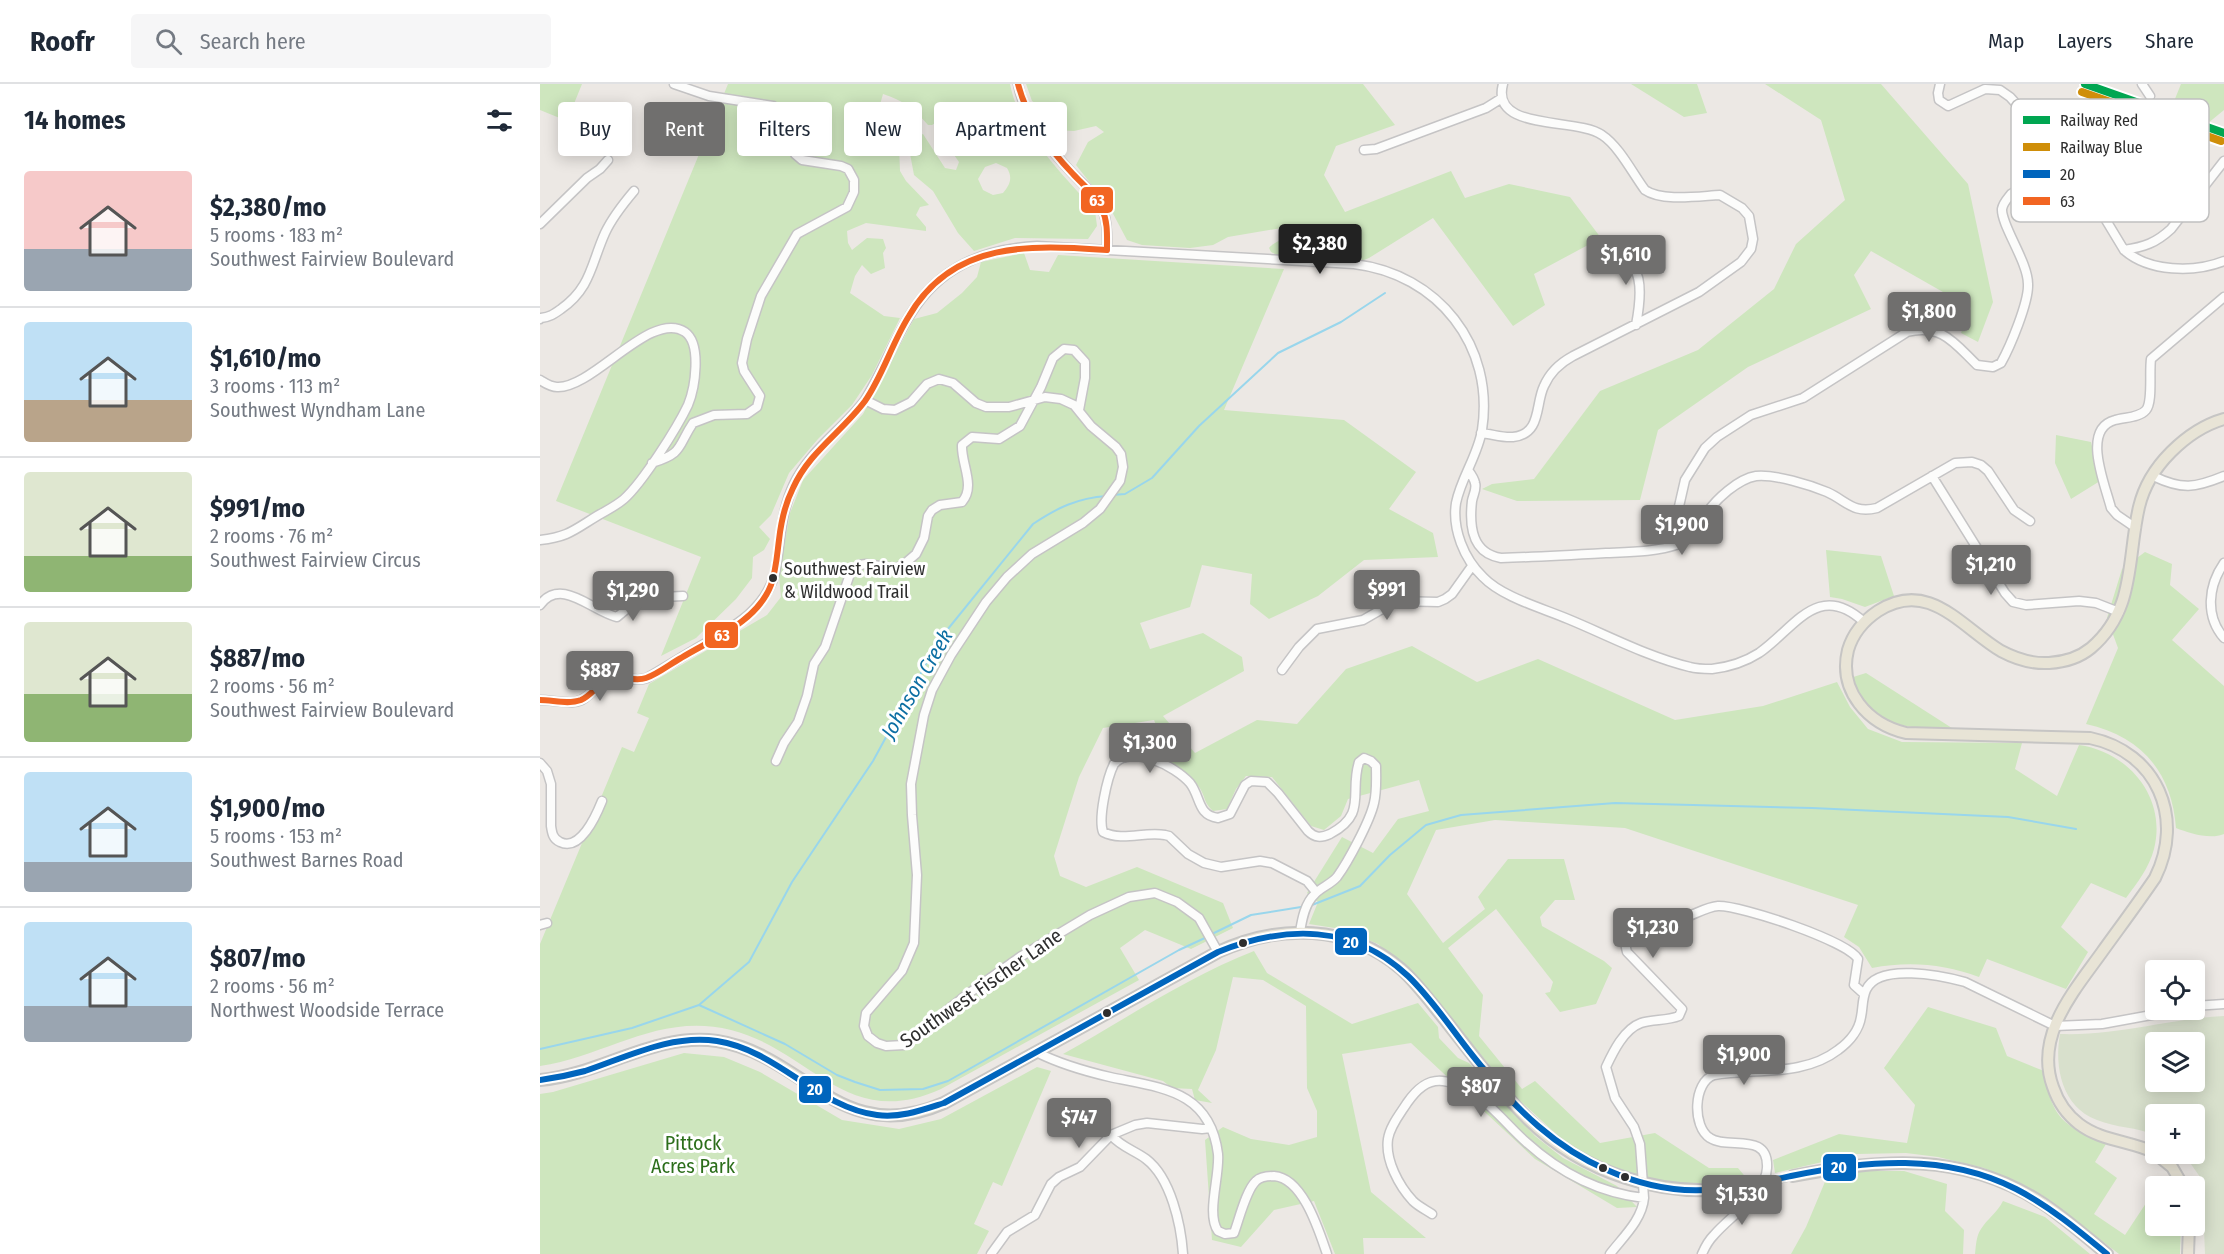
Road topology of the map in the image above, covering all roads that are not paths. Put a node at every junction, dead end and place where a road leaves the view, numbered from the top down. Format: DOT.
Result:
graph roads {
  1 [pos="674,84"];
  2 [pos="1018,84"];
  3 [pos="1503,84"];
  4 [pos="1940,84"];
  5 [pos="2142,84"];
  6 [pos="2150,96"];
  7 [pos="1502,98"];
  8 [pos="2012,99"];
  9 [pos="1364,150"];
  10 [pos="608,160"];
  11 [pos="2224,161"];
  12 [pos="2209,180"];
  13 [pos="634,191"];
  14 [pos="2011,194"];
  15 [pos="2107,222"];
  16 [pos="2176,222"];
  17 [pos="540,224"];
  18 [pos="1607,248"];
  19 [pos="1107,250"];
  20 [pos="2124,250"];
  21 [pos="2224,261"];
  22 [pos="2224,297"];
  23 [pos="540,318"];
  24 [pos="1636,325"];
  25 [pos="540,380"];
  26 [pos="865,400"];
  27 [pos="1034,401"];
  28 [pos="1079,410"];
  29 [pos="2224,419"];
  30 [pos="1481,433"];
  31 [pos="652,463"];
  32 [pos="1468,470"];
  33 [pos="1932,476"];
  34 [pos="2152,476"];
  35 [pos="2224,476"];
  36 [pos="2030,521"];
  37 [pos="2136,528"];
  38 [pos="540,540"];
  39 [pos="1670,546"];
  40 [pos="2224,563"];
  41 [pos="1472,566"];
  42 [pos="683,596"];
  43 [pos="540,605"];
  44 [pos="2119,612"];
  45 [pos="1864,622"];
  46 [pos="2224,638"];
  47 [pos="1282,670"];
  48 [pos="540,700"];
  49 [pos="776,760"];
  50 [pos="540,763"];
  51 [pos="602,801"];
  52 [pos="1316,892"];
  53 [pos="1300,932"];
  54 [pos="1218,952"];
  55 [pos="1864,994"];
  56 [pos="2224,1004"];
  57 [pos="2205,1005"];
  58 [pos="2145,1016"];
  59 [pos="2055,1026"];
  60 [pos="1036,1052"];
  61 [pos="540,1080"];
  62 [pos="1211,1128"];
  63 [pos="1111,1135"];
  64 [pos="2145,1149"];
  65 [pos="1793,1176"];
  66 [pos="1643,1184"];
  67 [pos="1736,1188"];
  68 [pos="1644,1198"];
  69 [pos="1432,1214"];
  70 [pos="2189,1236"];
  71 [pos="991,1254"];
  72 [pos="1184,1254"];
  73 [pos="1327,1254"];
  74 [pos="1610,1254"];
  75 [pos="1702,1254"];
  76 [pos="2107,1254"];
  77 [pos="2188,1254"];
  1 -- 31 [label="street"];
  2 -- 19 [label="street"];
  3 -- 7 [label="street"];
  4 -- 8 [label="street"];
  5 -- 6 [label="street"];
  7 -- 9 [label="street"];
  7 -- 24 [label="street"];
  10 -- 17 [label="street"];
  11 -- 12 [label="street"];
  13 -- 23 [label="street"];
  14 -- 39 [label="street"];
  15 -- 20 [label="street"];
  16 -- 20 [label="street"];
  18 -- 24 [label="street"];
  19 -- 26 [label="street"];
  19 -- 30 [label="street"];
  20 -- 21 [label="street"];
  22 -- 37 [label="street"];
  24 -- 30 [label="street"];
  25 -- 31 [label="street"];
  26 -- 27 [label="street, Southwest Fischer Lane"];
  26 -- 48 [label="street"];
  27 -- 28 [label="street, Southwest Fischer Lane"];
  27 -- 28 [label="street"];
  27 -- 49 [label="street"];
  28 -- 54 [label="street, Southwest Fischer Lane"];
  29 -- 34 [label="main road"];
  30 -- 32 [label="street"];
  31 -- 38 [label="street"];
  32 -- 39 [label="street"];
  32 -- 41 [label="street"];
  33 -- 36 [label="street"];
  33 -- 39 [label="street"];
  33 -- 44 [label="street"];
  34 -- 35 [label="street"];
  34 -- 37 [label="main road"];
  37 -- 44 [label="main road"];
  40 -- 46 [label="street"];
  41 -- 45 [label="street"];
  41 -- 47 [label="street"];
  42 -- 43 [label="street"];
  44 -- 45 [label="main road"];
  45 -- 59 [label="main road"];
  50 -- 51 [label="street"];
  52 -- 52 [label="street"];
  52 -- 53 [label="street"];
  53 -- 54 [label="main road"];
  53 -- 66 [label="main road"];
  54 -- 60 [label="main road"];
  55 -- 59 [label="street"];
  55 -- 66 [label="street"];
  55 -- 75 [label="street"];
  56 -- 57 [label="street"];
  58 -- 59 [label="street"];
  59 -- 64 [label="main road"];
  60 -- 61 [label="main road"];
  60 -- 62 [label="street"];
  62 -- 63 [label="street"];
  62 -- 73 [label="street"];
  63 -- 71 [label="street"];
  63 -- 72 [label="street"];
  65 -- 76 [label="main road"];
  66 -- 67 [label="main road"];
  66 -- 68 [label="street"];
  68 -- 69 [label="street"];
  68 -- 74 [label="street"];
  70 -- 77 [label="main road"];
}
